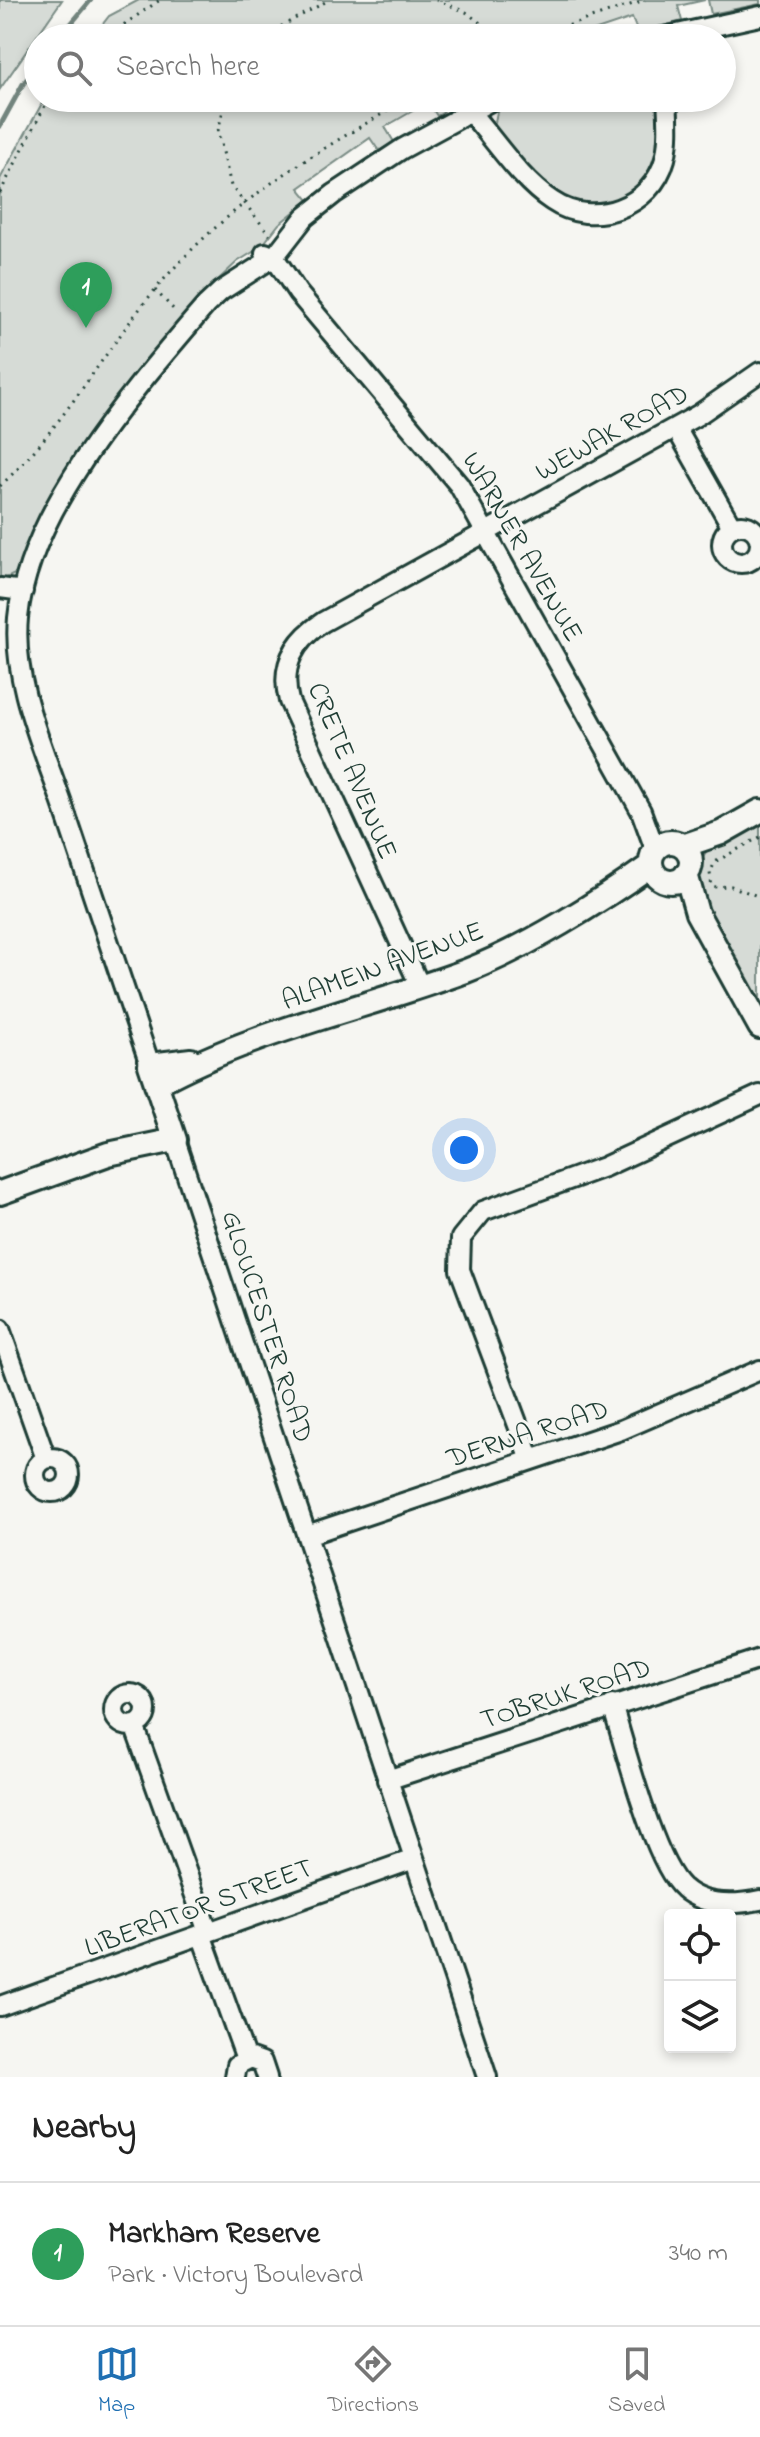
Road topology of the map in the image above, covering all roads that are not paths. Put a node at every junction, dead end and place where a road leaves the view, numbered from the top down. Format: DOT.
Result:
graph roads {
  1 [pos="760,16"];
  2 [pos="723,24"];
  3 [pos="467,112"];
  4 [pos="470,112"];
  5 [pos="667,112"];
  6 [pos="269,253"];
  7 [pos="760,372"];
  8 [pos="676,428"];
  9 [pos="732,527"];
  10 [pos="486,532"];
  11 [pos="0,588"];
  12 [pos="23,591"];
  13 [pos="9,615"];
  14 [pos="760,811"];
  15 [pos="670,862"];
  16 [pos="420,986"];
  17 [pos="760,1027"];
  18 [pos="153,1074"];
  19 [pos="760,1095"];
  20 [pos="173,1133"];
  21 [pos="0,1193"];
  22 [pos="0,1329"];
  23 [pos="760,1370"];
  24 [pos="46,1459"];
  25 [pos="531,1460"];
  26 [pos="307,1535"];
  27 [pos="760,1659"];
  28 [pos="612,1705"];
  29 [pos="134,1725"];
  30 [pos="387,1780"];
  31 [pos="414,1859"];
  32 [pos="760,1900"];
  33 [pos="205,1933"];
  34 [pos="1,2003"];
  35 [pos="246,2059"];
  36 [pos="235,2077"];
  37 [pos="267,2077"];
  38 [pos="487,2077"];
  1 -- 2 [label="street"];
  3 -- 6 [label="street, GLOUCESTER ROAD"];
  4 -- 5 [label="street"];
  6 -- 10 [label="street, WARNER AVENUE"];
  6 -- 12 [label="street, GLOUCESTER ROAD"];
  7 -- 8 [label="street, WEWAK ROAD"];
  8 -- 9 [label="street"];
  8 -- 10 [label="street, WEWAK ROAD"];
  10 -- 15 [label="street, WARNER AVENUE"];
  10 -- 16 [label="street, CRETE AVENUE"];
  11 -- 12 [label="street"];
  12 -- 13 [label="street, GLOUCESTER ROAD"];
  13 -- 18 [label="street, GLOUCESTER ROAD"];
  14 -- 15 [label="street, ALAMEIN AVENUE"];
  15 -- 16 [label="street, ALAMEIN AVENUE"];
  15 -- 17 [label="street, WARNER AVENUE"];
  16 -- 18 [label="street, ALAMEIN AVENUE"];
  18 -- 20 [label="street, GLOUCESTER ROAD"];
  19 -- 25 [label="street"];
  20 -- 21 [label="street"];
  20 -- 26 [label="street, GLOUCESTER ROAD"];
  22 -- 24 [label="street"];
  23 -- 25 [label="street, DERNA ROAD"];
  25 -- 26 [label="street, DERNA ROAD"];
  26 -- 30 [label="street, GLOUCESTER ROAD"];
  27 -- 28 [label="street, TOBRUK ROAD"];
  28 -- 30 [label="street, TOBRUK ROAD"];
  28 -- 32 [label="street"];
  29 -- 33 [label="street"];
  30 -- 31 [label="street, GLOUCESTER ROAD"];
  31 -- 33 [label="street, LIBERATOR STREET"];
  31 -- 38 [label="street, GLOUCESTER ROAD"];
  33 -- 34 [label="street, LIBERATOR STREET"];
  33 -- 35 [label="street"];
  35 -- 36 [label="street"];
  35 -- 37 [label="street"];
}
